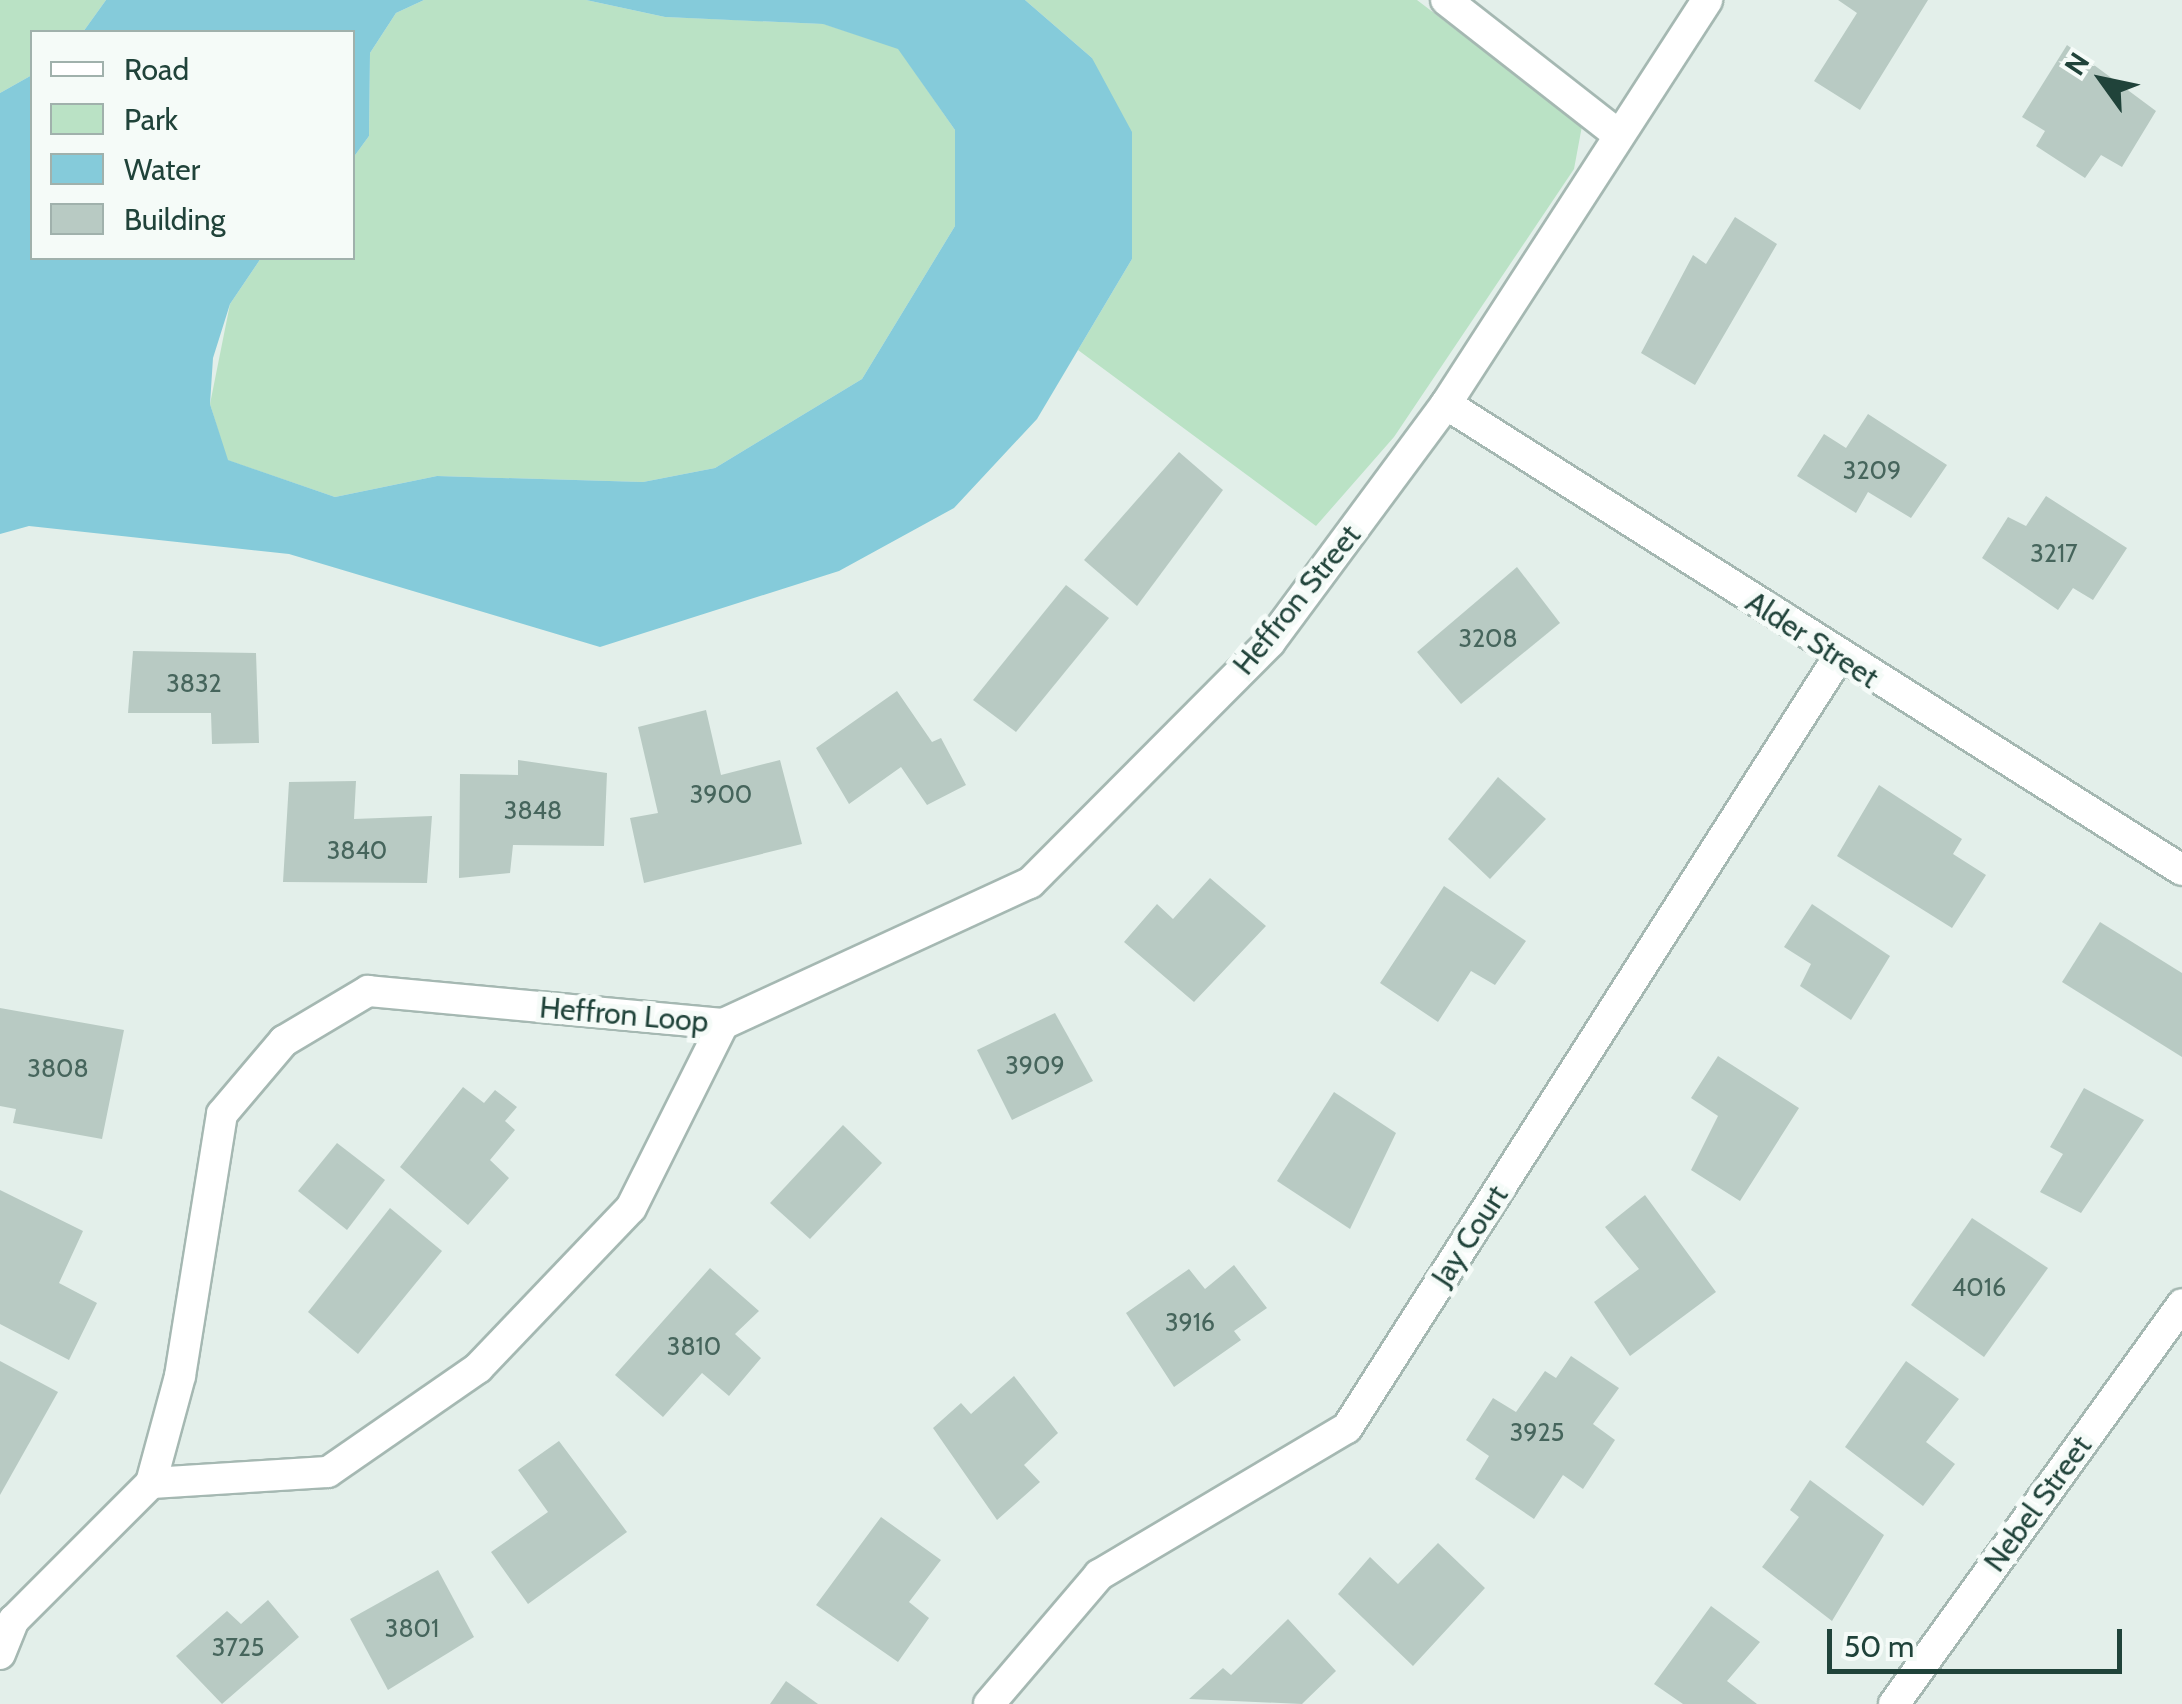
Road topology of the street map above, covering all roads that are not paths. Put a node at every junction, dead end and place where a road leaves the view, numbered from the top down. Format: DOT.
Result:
graph roads {
  1 [pos="1446,0"];
  2 [pos="1707,0"];
  3 [pos="1619,136"];
  4 [pos="1446,404"];
  5 [pos="1838,658"];
  6 [pos="2182,870"];
  7 [pos="723,1024"];
  8 [pos="2182,1304"];
  9 [pos="151,1484"];
  10 [pos="0,1654"];
  11 [pos="989,1704"];
  12 [pos="1894,1704"];
  1 -- 3 [label="street"];
  2 -- 3 [label="street, Heffron Street"];
  3 -- 4 [label="street, Heffron Street"];
  4 -- 5 [label="street, Alder Street"];
  4 -- 7 [label="street, Heffron Street"];
  5 -- 6 [label="street, Alder Street"];
  5 -- 11 [label="street, Jay Court"];
  7 -- 9 [label="street, Heffron Loop"];
  7 -- 9 [label="street, Heffron Loop"];
  8 -- 12 [label="street, Nebel Street"];
  9 -- 10 [label="street"];
}
